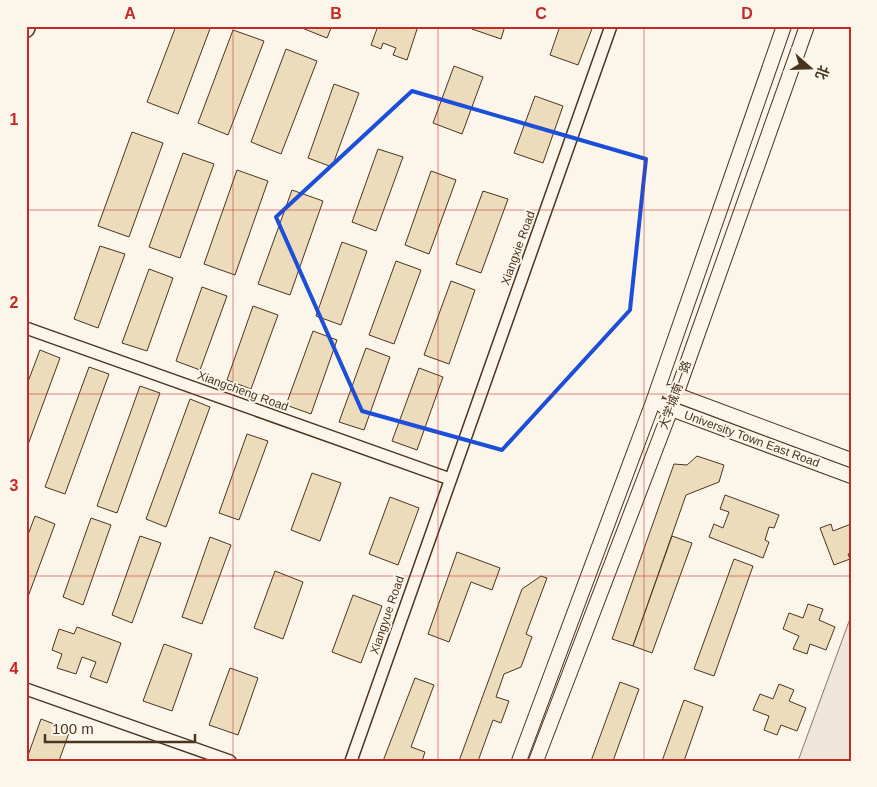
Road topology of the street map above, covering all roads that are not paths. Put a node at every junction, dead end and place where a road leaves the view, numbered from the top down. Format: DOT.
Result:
graph roads {
  1 [pos="612,26"];
  2 [pos="784,26"];
  3 [pos="807,26"];
  4 [pos="26,328"];
  5 [pos="658,388"];
  6 [pos="676,394"];
  7 [pos="653,402"];
  8 [pos="671,409"];
  9 [pos="851,460"];
  10 [pos="851,476"];
  11 [pos="450,479"];
  12 [pos="26,689"];
  13 [pos="230,761"];
  14 [pos="351,761"];
  15 [pos="519,761"];
  16 [pos="536,761"];
  1 -- 11 [label="street, Xiangxie Road"];
  2 -- 5 [label="main road, 大学城南一路"];
  3 -- 6 [label="main road, 大学城南一路"];
  4 -- 11 [label="street, Xiangcheng Road"];
  5 -- 6 [label="main road, University Town East Road"];
  5 -- 7 [label="main road, 大学城南一路"];
  6 -- 8 [label="main road, 大学城南一路"];
  6 -- 9 [label="main road, University Town East Road"];
  7 -- 8 [label="main road, University Town East Road"];
  7 -- 15 [label="main road, 大学城南一路"];
  8 -- 10 [label="main road, University Town East Road"];
  8 -- 16 [label="main road, 大学城南一路"];
  11 -- 14 [label="street, Xiangyue Road"];
  12 -- 13 [label="street"];
}
